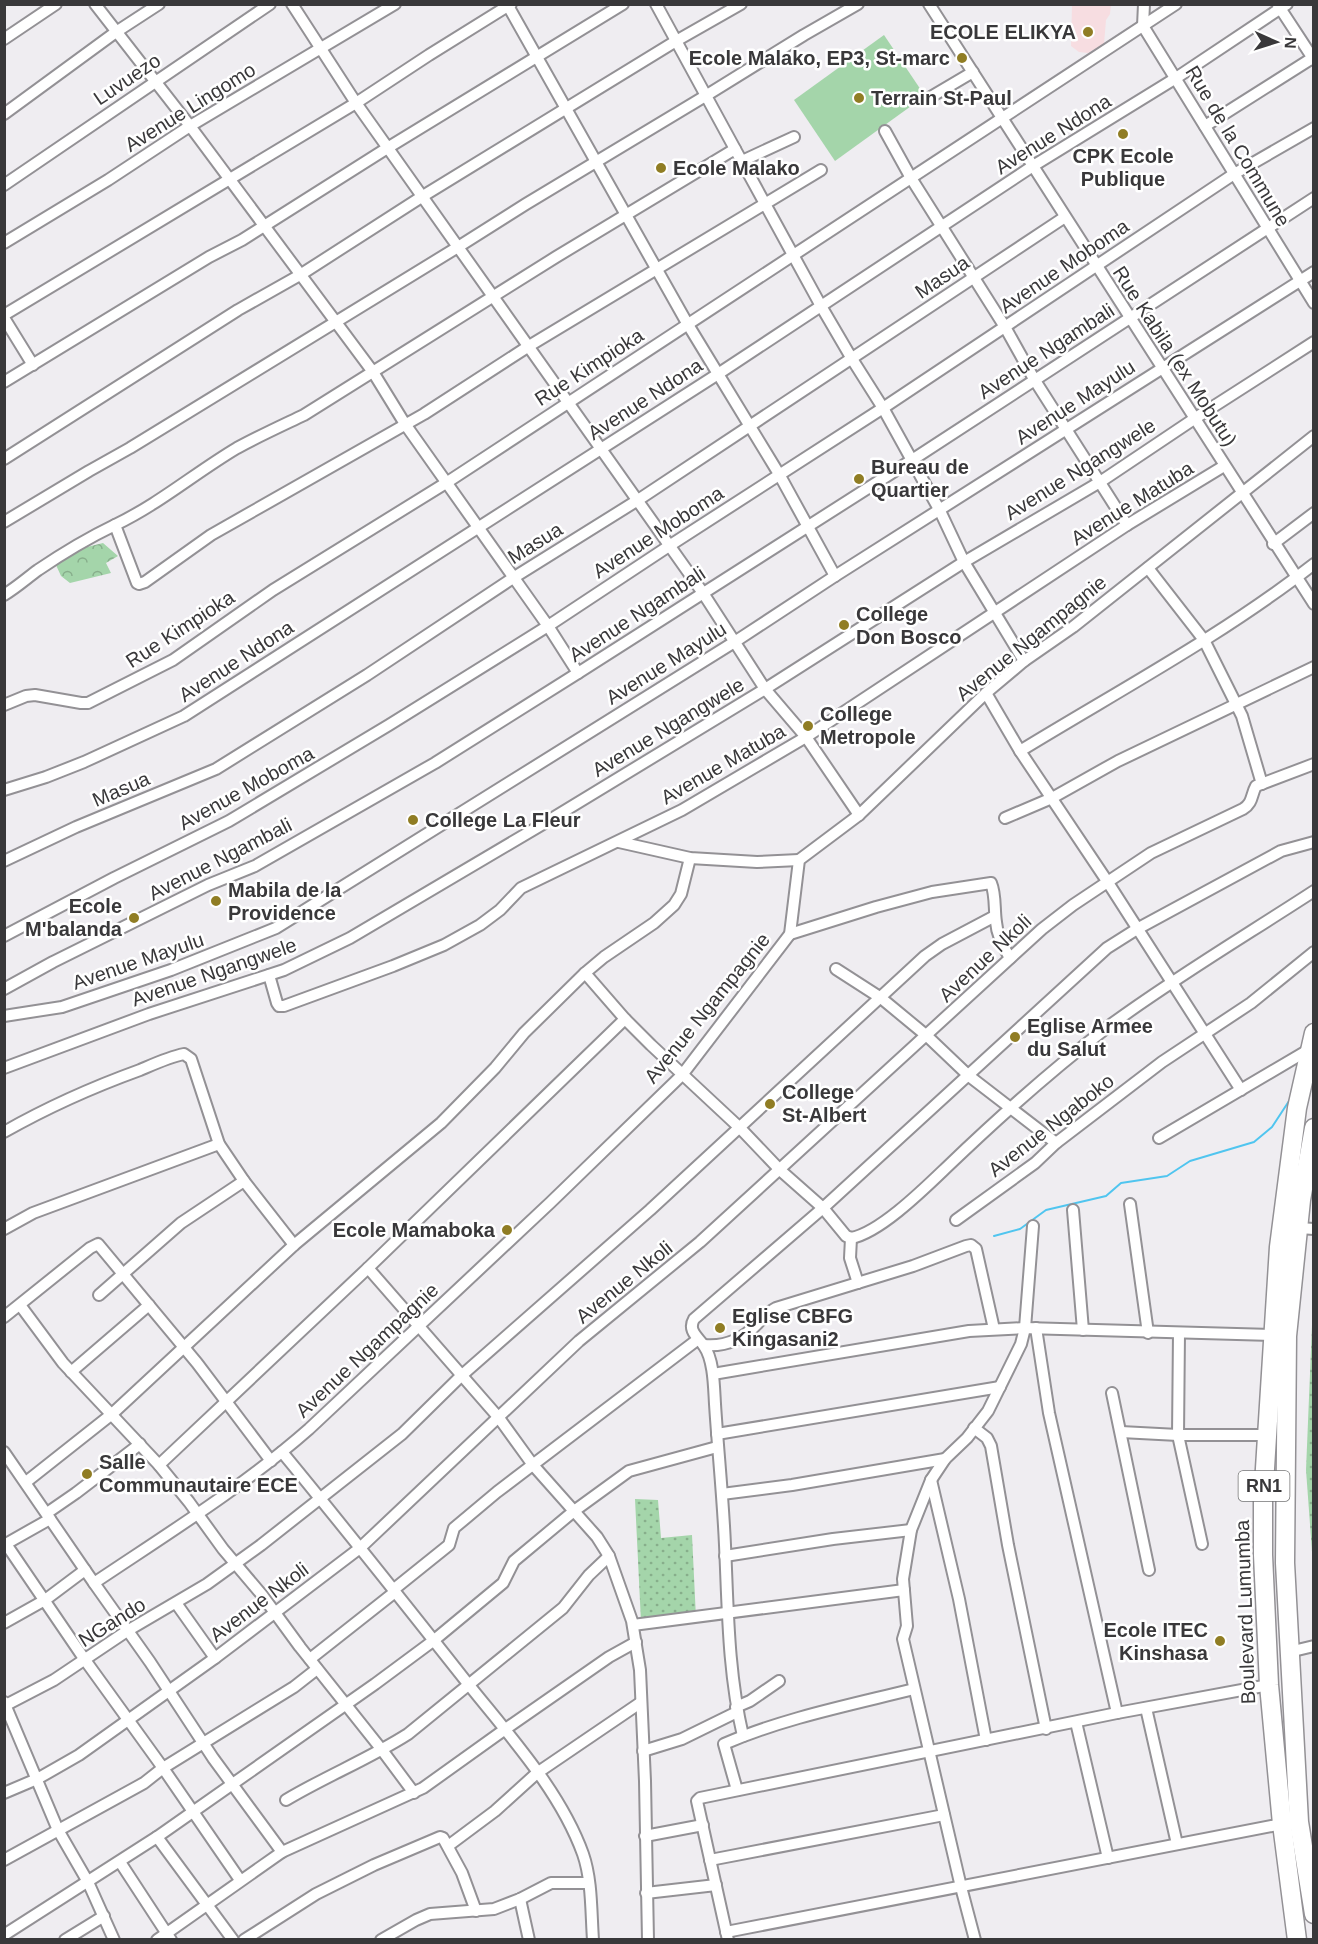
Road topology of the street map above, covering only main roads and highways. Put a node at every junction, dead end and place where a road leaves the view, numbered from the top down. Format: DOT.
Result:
graph roads {
  1 [pos="1312,1041"];
  2 [pos="1314,1128"];
  3 [pos="1306,1229"];
  4 [pos="1314,1914"];
  5 [pos="1297,1940"];
  1 -- 5 [label="highway, Boulevard Lumumba / RN1"];
  2 -- 3 [label="highway, RN1"];
  3 -- 4 [label="highway, RN1"];
}
